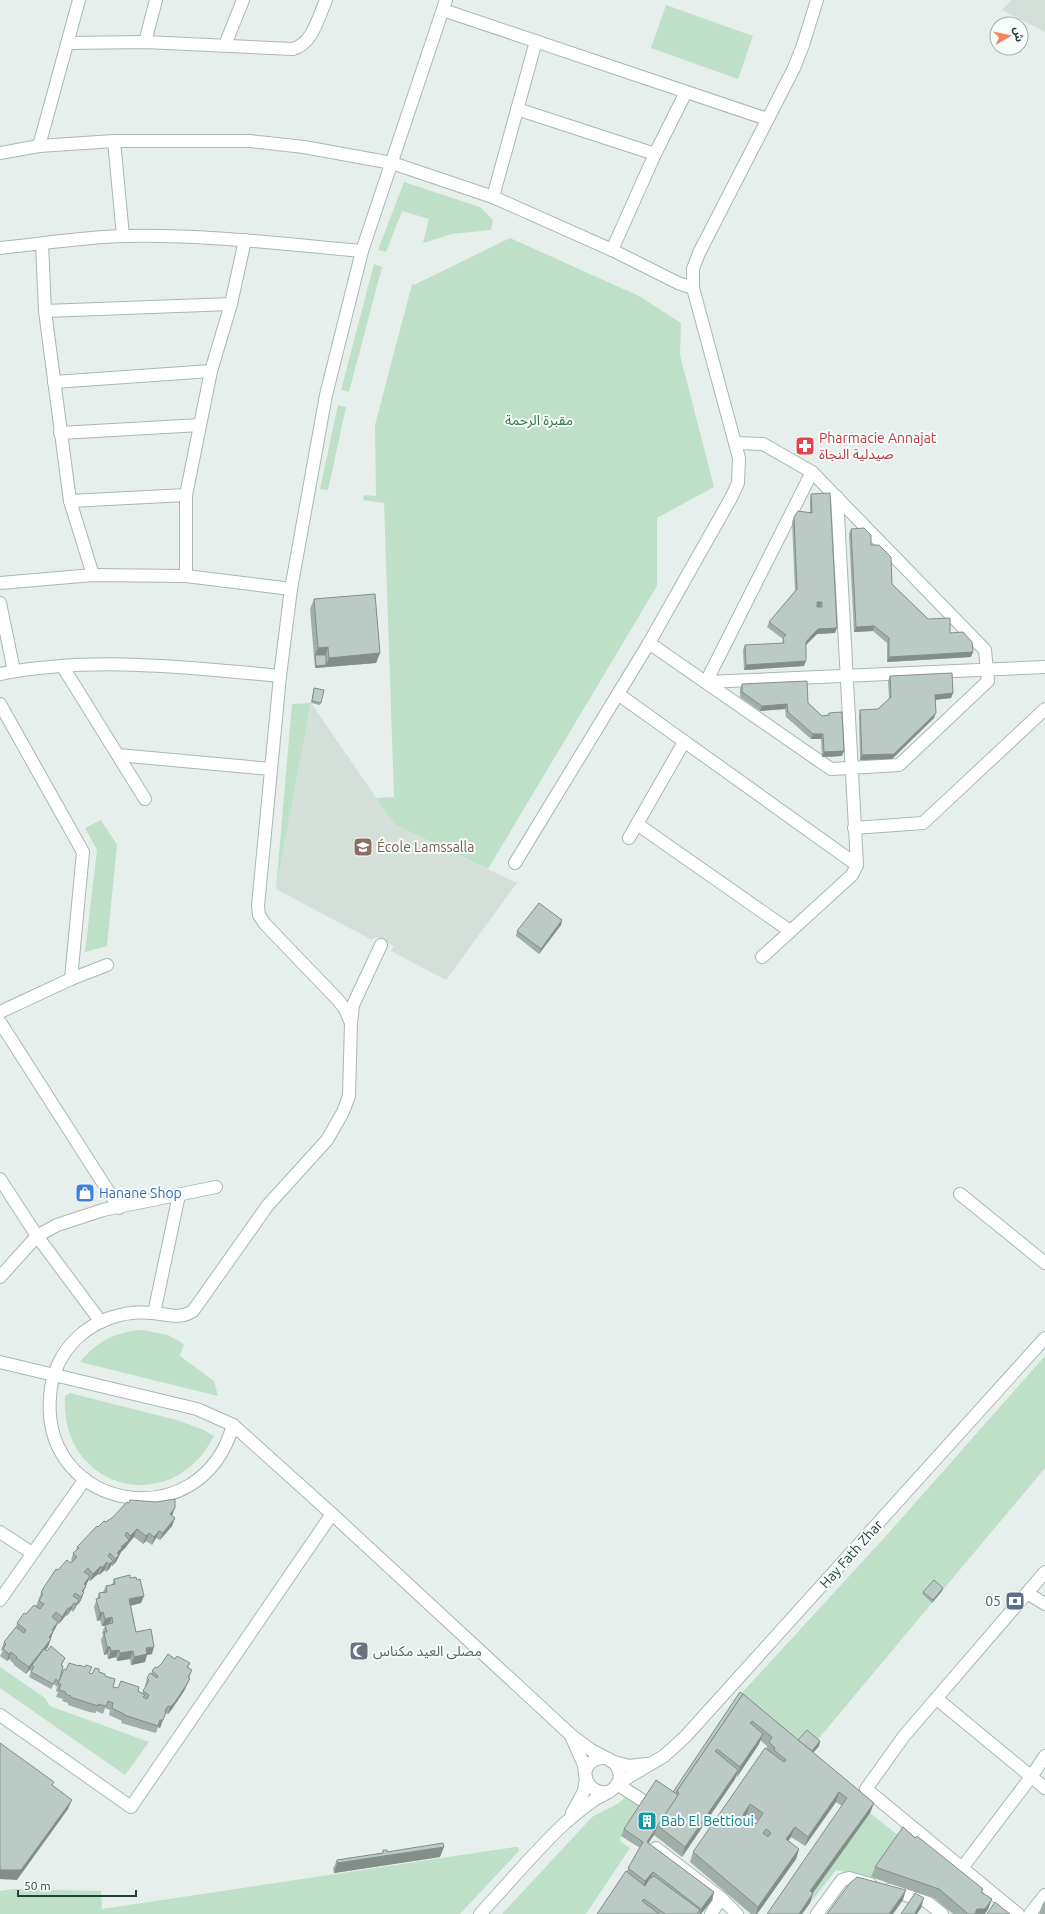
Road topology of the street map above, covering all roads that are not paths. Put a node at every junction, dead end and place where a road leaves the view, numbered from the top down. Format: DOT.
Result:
graph roads {
  1 [pos="79,0"];
  2 [pos="156,0"];
  3 [pos="243,0"];
  4 [pos="326,0"];
  5 [pos="817,0"];
  6 [pos="445,5"];
  7 [pos="68,42"];
  8 [pos="145,42"];
  9 [pos="536,42"];
  10 [pos="225,45"];
  11 [pos="686,92"];
  12 [pos="517,109"];
  13 [pos="766,119"];
  14 [pos="114,141"];
  15 [pos="39,146"];
  16 [pos="0,153"];
  17 [pos="655,154"];
  18 [pos="392,163"];
  19 [pos="494,197"];
  20 [pos="123,236"];
  21 [pos="245,240"];
  22 [pos="42,244"];
  23 [pos="0,248"];
  24 [pos="612,250"];
  25 [pos="362,251"];
  26 [pos="693,288"];
  27 [pos="231,304"];
  28 [pos="45,311"];
  29 [pos="211,371"];
  30 [pos="54,382"];
  31 [pos="200,425"];
  32 [pos="60,433"];
  33 [pos="735,443"];
  34 [pos="812,472"];
  35 [pos="186,495"];
  36 [pos="837,497"];
  37 [pos="70,501"];
  38 [pos="93,575"];
  39 [pos="186,576"];
  40 [pos="0,583"];
  41 [pos="291,589"];
  42 [pos="0,603"];
  43 [pos="650,643"];
  44 [pos="1045,666"];
  45 [pos="63,667"];
  46 [pos="987,669"];
  47 [pos="14,671"];
  48 [pos="0,674"];
  49 [pos="846,675"];
  50 [pos="280,676"];
  51 [pos="706,682"];
  52 [pos="618,694"];
  53 [pos="0,704"];
  54 [pos="1045,709"];
  55 [pos="684,742"];
  56 [pos="118,755"];
  57 [pos="851,768"];
  58 [pos="271,769"];
  59 [pos="145,799"];
  60 [pos="637,824"];
  61 [pos="854,828"];
  62 [pos="629,838"];
  63 [pos="515,863"];
  64 [pos="857,865"];
  65 [pos="790,931"];
  66 [pos="382,945"];
  67 [pos="762,957"];
  68 [pos="107,965"];
  69 [pos="71,979"];
  70 [pos="0,1012"];
  71 [pos="0,1022"];
  72 [pos="351,1023"];
  73 [pos="0,1179"];
  74 [pos="216,1187"];
  75 [pos="960,1194"];
  76 [pos="179,1195"];
  77 [pos="119,1208"];
  78 [pos="37,1236"];
  79 [pos="1045,1263"];
  80 [pos="0,1277"];
  81 [pos="154,1313"];
  82 [pos="101,1322"];
  83 [pos="1045,1338"];
  84 [pos="0,1362"];
  85 [pos="54,1374"];
  86 [pos="233,1425"];
  87 [pos="85,1479"];
  88 [pos="332,1514"];
  89 [pos="0,1532"];
  90 [pos="32,1554"];
  91 [pos="1045,1572"];
  92 [pos="1026,1593"];
  93 [pos="0,1600"];
  94 [pos="1045,1604"];
  95 [pos="937,1699"];
  96 [pos="0,1715"];
  97 [pos="571,1735"];
  98 [pos="1045,1756"];
  99 [pos="610,1761"];
  100 [pos="652,1763"];
  101 [pos="586,1777"];
  102 [pos="1031,1778"];
  103 [pos="613,1788"];
  104 [pos="1045,1788"];
  105 [pos="645,1802"];
  106 [pos="565,1824"];
  107 [pos="652,1846"];
  108 [pos="962,1868"];
  109 [pos="1045,1895"];
  110 [pos="720,1898"];
  111 [pos="480,1914"];
  112 [pos="711,1914"];
  113 [pos="736,1914"];
  114 [pos="817,1914"];
  115 [pos="942,1914"];
  116 [pos="1018,1914"];
  117 [pos="1030,1914"];
  1 -- 7 [label="street"];
  2 -- 8 [label="street"];
  3 -- 10 [label="street"];
  4 -- 10 [label="street"];
  5 -- 13 [label="street"];
  6 -- 9 [label="street"];
  6 -- 18 [label="street"];
  7 -- 8 [label="street"];
  7 -- 15 [label="street"];
  8 -- 10 [label="street"];
  9 -- 11 [label="street"];
  9 -- 12 [label="street"];
  11 -- 13 [label="street"];
  11 -- 17 [label="street"];
  12 -- 17 [label="street"];
  12 -- 19 [label="street"];
  13 -- 26 [label="street"];
  14 -- 15 [label="street"];
  14 -- 18 [label="street"];
  14 -- 20 [label="street"];
  15 -- 16 [label="street"];
  17 -- 24 [label="street"];
  18 -- 19 [label="street"];
  18 -- 25 [label="street"];
  19 -- 24 [label="street"];
  20 -- 21 [label="street"];
  20 -- 22 [label="street"];
  21 -- 25 [label="street"];
  21 -- 27 [label="street"];
  22 -- 23 [label="street"];
  22 -- 28 [label="street"];
  24 -- 26 [label="street"];
  25 -- 41 [label="street"];
  26 -- 33 [label="street"];
  27 -- 28 [label="street"];
  27 -- 29 [label="street"];
  28 -- 30 [label="street"];
  29 -- 30 [label="street"];
  29 -- 31 [label="street"];
  30 -- 32 [label="street"];
  31 -- 32 [label="street"];
  31 -- 35 [label="street"];
  32 -- 37 [label="street"];
  33 -- 34 [label="street"];
  33 -- 43 [label="street"];
  34 -- 36 [label="street"];
  34 -- 51 [label="street"];
  35 -- 37 [label="street"];
  35 -- 39 [label="street"];
  36 -- 46 [label="street"];
  36 -- 49 [label="street"];
  37 -- 38 [label="street"];
  38 -- 39 [label="street"];
  38 -- 40 [label="street"];
  39 -- 41 [label="street"];
  41 -- 50 [label="street"];
  42 -- 47 [label="street"];
  43 -- 51 [label="street"];
  43 -- 52 [label="street"];
  44 -- 46 [label="street"];
  45 -- 47 [label="street"];
  45 -- 50 [label="street"];
  45 -- 56 [label="street"];
  46 -- 49 [label="street"];
  46 -- 57 [label="street"];
  47 -- 48 [label="street"];
  49 -- 51 [label="street"];
  49 -- 57 [label="street"];
  50 -- 58 [label="street"];
  51 -- 57 [label="street"];
  52 -- 55 [label="street"];
  52 -- 63 [label="street"];
  53 -- 69 [label="street"];
  54 -- 61 [label="street"];
  55 -- 60 [label="street"];
  55 -- 64 [label="street"];
  56 -- 58 [label="street"];
  56 -- 59 [label="street"];
  57 -- 61 [label="street"];
  58 -- 72 [label="street"];
  60 -- 62 [label="street"];
  60 -- 65 [label="street"];
  61 -- 64 [label="street"];
  64 -- 65 [label="street"];
  65 -- 67 [label="street"];
  66 -- 72 [label="street"];
  68 -- 69 [label="street"];
  69 -- 70 [label="street"];
  71 -- 77 [label="street"];
  72 -- 81 [label="street"];
  73 -- 78 [label="street"];
  74 -- 76 [label="street"];
  75 -- 79 [label="street"];
  76 -- 77 [label="street"];
  76 -- 81 [label="street"];
  77 -- 78 [label="street"];
  78 -- 80 [label="street"];
  78 -- 82 [label="street"];
  81 -- 82 [label="street"];
  82 -- 85 [label="street"];
  83 -- 100 [label="street, Hay Fath Zhar"];
  84 -- 85 [label="street"];
  85 -- 86 [label="street"];
  85 -- 87 [label="street"];
  86 -- 87 [label="street"];
  86 -- 88 [label="street"];
  87 -- 90 [label="street"];
  88 -- 96 [label="street"];
  88 -- 97 [label="street"];
  89 -- 90 [label="street"];
  90 -- 93 [label="street"];
  91 -- 92 [label="street"];
  92 -- 94 [label="street"];
  92 -- 95 [label="street"];
  95 -- 102 [label="street"];
  95 -- 108 [label="street"];
  97 -- 99 [label="street"];
  97 -- 101 [label="street"];
  98 -- 102 [label="street"];
  99 -- 100 [label="street"];
  99 -- 101 [label="street"];
  99 -- 103 [label="street"];
  100 -- 103 [label="street, Hay Fath Zhar"];
  101 -- 103 [label="street"];
  101 -- 106 [label="street"];
  102 -- 104 [label="street"];
  102 -- 108 [label="street"];
  103 -- 105 [label="street"];
  103 -- 106 [label="street, Hay Fath Zhar"];
  106 -- 111 [label="street"];
  107 -- 110 [label="street"];
  108 -- 116 [label="street"];
  109 -- 117 [label="street"];
  110 -- 112 [label="street"];
  110 -- 113 [label="street"];
  114 -- 115 [label="street"];
}
